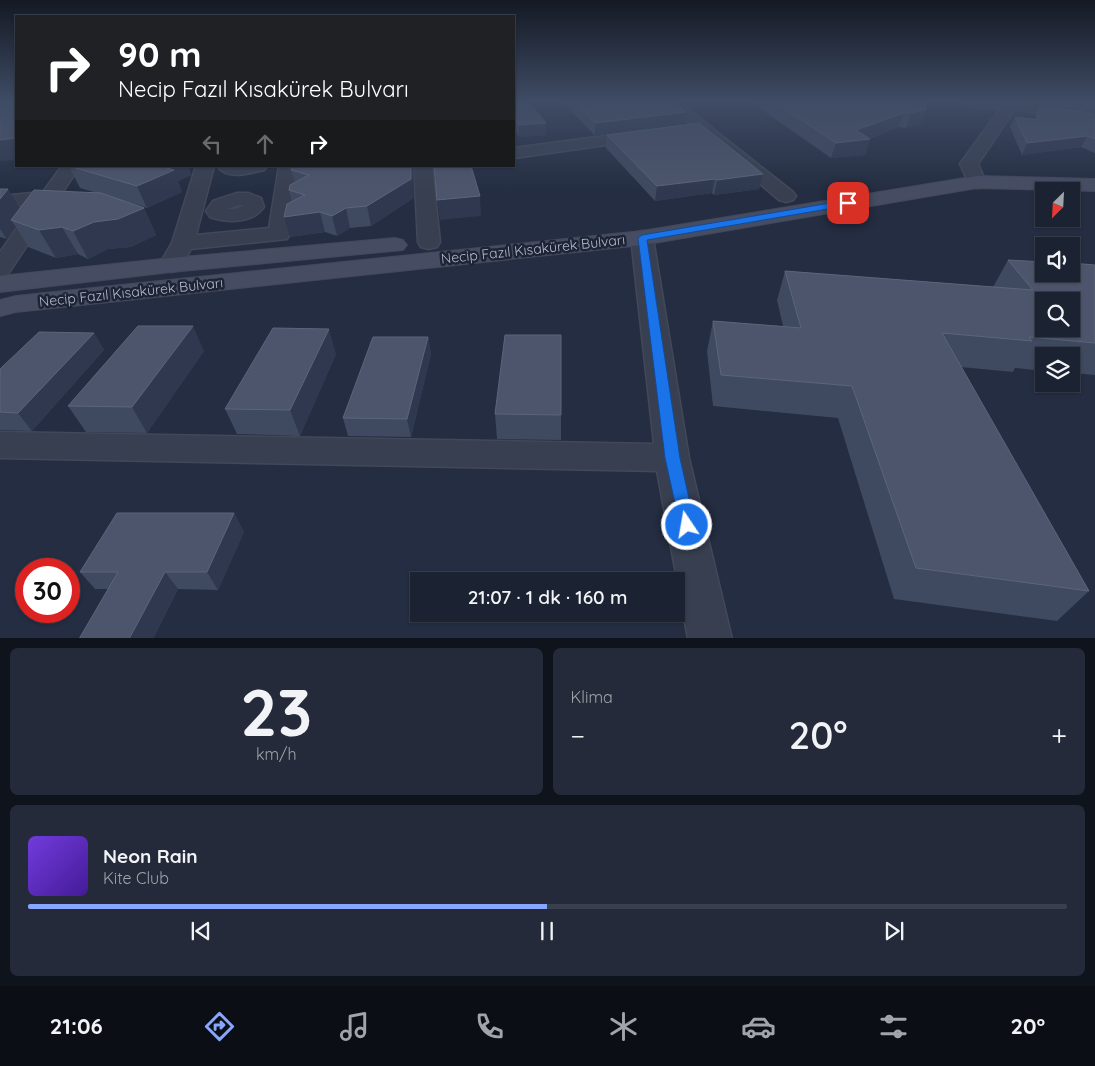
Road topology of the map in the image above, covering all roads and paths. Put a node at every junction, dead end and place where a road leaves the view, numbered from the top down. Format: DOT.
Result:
graph roads {
  1 [pos="707,132"];
  2 [pos="996,132"];
  3 [pos="656,135"];
  4 [pos="515,153"];
  5 [pos="70,167"];
  6 [pos="205,167"];
  7 [pos="288,167"];
  8 [pos="423,167"];
  9 [pos="243,168"];
  10 [pos="973,173"];
  11 [pos="1095,174"];
  12 [pos="1095,185"];
  13 [pos="50,196"];
  14 [pos="786,196"];
  15 [pos="284,200"];
  16 [pos="0,202"];
  17 [pos="246,202"];
  18 [pos="192,210"];
  19 [pos="642,238"];
  20 [pos="429,242"];
  21 [pos="183,244"];
  22 [pos="171,265"];
  23 [pos="0,269"];
  24 [pos="0,284"];
  25 [pos="0,308"];
  26 [pos="0,445"];
  27 [pos="672,458"];
  28 [pos="710,638"];
  1 -- 14 [label="street"];
  2 -- 10 [label="street"];
  3 -- 4 [label="street"];
  5 -- 13 [label="street"];
  6 -- 18 [label="street"];
  7 -- 15 [label="street"];
  8 -- 20 [label="street"];
  9 -- 17 [label="street"];
  10 -- 11 [label="main road, Necip Fazıl Kısakürek Bulvarı"];
  10 -- 12 [label="main road, Necip Fazıl Kısakürek Bulvarı"];
  10 -- 14 [label="main road, Necip Fazıl Kısakürek Bulvarı"];
  10 -- 19 [label="main road, Necip Fazıl Kısakürek Bulvarı"];
  13 -- 16 [label="street"];
  13 -- 23 [label="street"];
  14 -- 20 [label="main road, Necip Fazıl Kısakürek Bulvarı"];
  15 -- 17 [label="street"];
  15 -- 21 [label="street"];
  17 -- 18 [label="street"];
  18 -- 21 [label="street"];
  19 -- 25 [label="main road, Necip Fazıl Kısakürek Bulvarı"];
  19 -- 27 [label="street"];
  20 -- 22 [label="main road, Necip Fazıl Kısakürek Bulvarı"];
  21 -- 22 [label="street"];
  22 -- 24 [label="main road, Necip Fazıl Kısakürek Bulvarı"];
  26 -- 27 [label="street"];
  27 -- 28 [label="street"];
}
